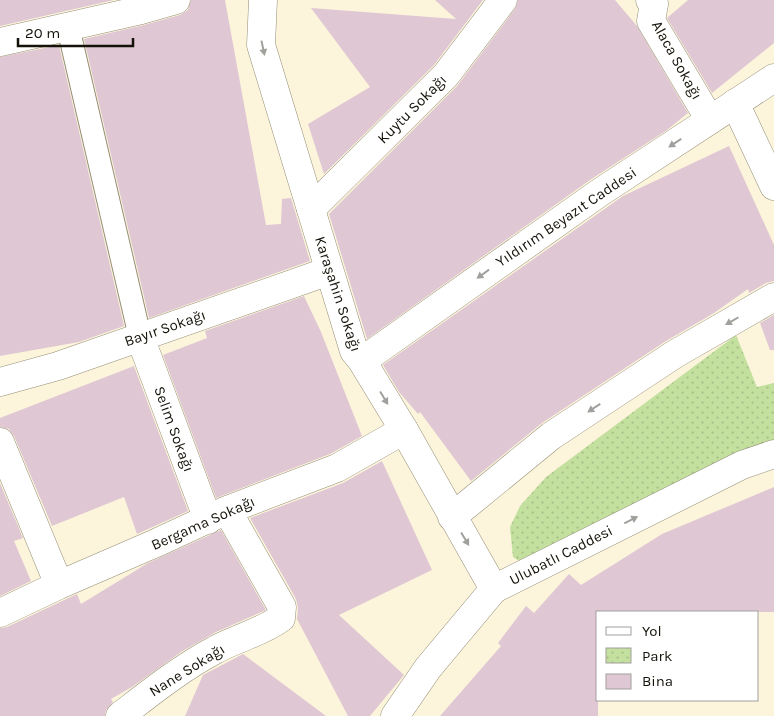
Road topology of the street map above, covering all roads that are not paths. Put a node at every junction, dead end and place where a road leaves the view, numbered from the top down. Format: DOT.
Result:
graph roads {
  1 [pos="176,0"];
  2 [pos="263,0"];
  3 [pos="503,0"];
  4 [pos="659,1"];
  5 [pos="68,27"];
  6 [pos="0,42"];
  7 [pos="774,78"];
  8 [pos="735,103"];
  9 [pos="710,120"];
  10 [pos="774,186"];
  11 [pos="311,209"];
  12 [pos="329,271"];
  13 [pos="774,297"];
  14 [pos="140,337"];
  15 [pos="362,361"];
  16 [pos="0,382"];
  17 [pos="404,430"];
  18 [pos="0,442"];
  19 [pos="774,454"];
  20 [pos="217,515"];
  21 [pos="452,517"];
  22 [pos="59,584"];
  23 [pos="494,589"];
  24 [pos="0,613"];
  25 [pos="120,716"];
  26 [pos="395,716"];
  1 -- 5 [label="street"];
  2 -- 11 [label="street, Karaşahin Sokağı, one-way"];
  3 -- 11 [label="street, Kuytu Sokağı"];
  4 -- 9 [label="street, Alaca Sokağı"];
  5 -- 6 [label="street"];
  5 -- 14 [label="lane"];
  7 -- 8 [label="street, Yıldırım Beyazıt Caddesi"];
  8 -- 9 [label="street, Yıldırım Beyazıt Caddesi"];
  8 -- 10 [label="street"];
  9 -- 15 [label="street, Yıldırım Beyazıt Caddesi, one-way"];
  11 -- 12 [label="street, Karaşahin Sokağı"];
  12 -- 14 [label="street, Bayır Sokağı"];
  12 -- 15 [label="street, Karaşahin Sokağı"];
  13 -- 21 [label="street, one-way"];
  14 -- 16 [label="street, Bayır Sokağı"];
  14 -- 20 [label="street, Selim Sokağı"];
  15 -- 17 [label="street, Karaşahin Sokağı, one-way"];
  17 -- 20 [label="street, Bergama Sokağı"];
  17 -- 21 [label="street, Karaşahin Sokağı"];
  18 -- 22 [label="street"];
  23 -- 19 [label="street, Ulubatlı Caddesi, one-way"];
  20 -- 22 [label="street, Bergama Sokağı"];
  20 -- 25 [label="street, Nane Sokağı"];
  21 -- 23 [label="street, Karaşahin Sokağı, one-way"];
  22 -- 24 [label="street, Bergama Sokağı"];
  23 -- 26 [label="street, Ulubatlı Caddesi"];
}
